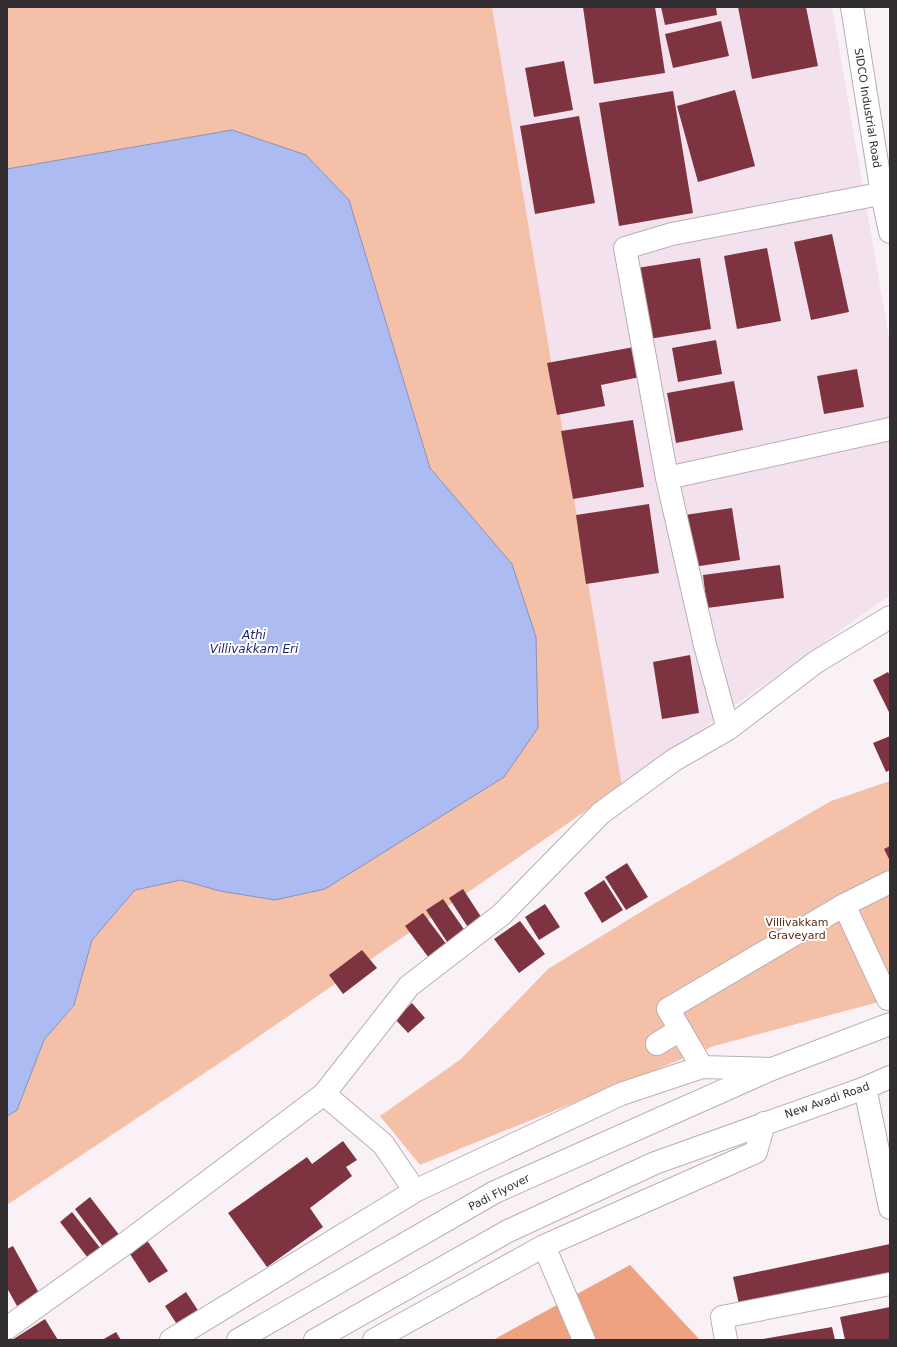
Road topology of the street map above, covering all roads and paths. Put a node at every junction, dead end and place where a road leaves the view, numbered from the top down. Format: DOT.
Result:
graph roads {
  1 [pos="852,7"];
  2 [pos="886,193"];
  3 [pos="890,232"];
  4 [pos="890,429"];
  5 [pos="667,478"];
  6 [pos="890,617"];
  7 [pos="728,729"];
  8 [pos="890,882"];
  9 [pos="844,905"];
  10 [pos="888,999"];
  11 [pos="890,1024"];
  12 [pos="680,1030"];
  13 [pos="656,1044"];
  14 [pos="702,1067"];
  15 [pos="772,1069"];
  16 [pos="890,1077"];
  17 [pos="865,1088"];
  18 [pos="324,1094"];
  19 [pos="764,1123"];
  20 [pos="415,1191"];
  21 [pos="890,1208"];
  22 [pos="544,1246"];
  23 [pos="890,1284"];
  24 [pos="7,1328"];
  25 [pos="171,1340"];
  26 [pos="238,1340"];
  27 [pos="316,1340"];
  28 [pos="374,1340"];
  29 [pos="584,1340"];
  30 [pos="726,1340"];
  1 -- 2 [label="street, SIDCO Industrial Road"];
  2 -- 3 [label="street, SIDCO Industrial Road"];
  2 -- 5 [label="street"];
  4 -- 5 [label="street"];
  5 -- 7 [label="street"];
  6 -- 7 [label="street"];
  7 -- 18 [label="street"];
  8 -- 9 [label="street"];
  9 -- 10 [label="street"];
  9 -- 12 [label="street"];
  11 -- 15 [label="street"];
  12 -- 13 [label="street"];
  12 -- 14 [label="street"];
  14 -- 15 [label="street"];
  14 -- 20 [label="street"];
  15 -- 26 [label="street, Padi Flyover"];
  16 -- 17 [label="street, New Avadi Road"];
  17 -- 19 [label="street, New Avadi Road"];
  17 -- 21 [label="street"];
  18 -- 20 [label="street"];
  18 -- 24 [label="street"];
  19 -- 22 [label="street"];
  19 -- 27 [label="street"];
  20 -- 25 [label="street"];
  22 -- 28 [label="street"];
  22 -- 29 [label="street"];
  23 -- 30 [label="street"];
}
